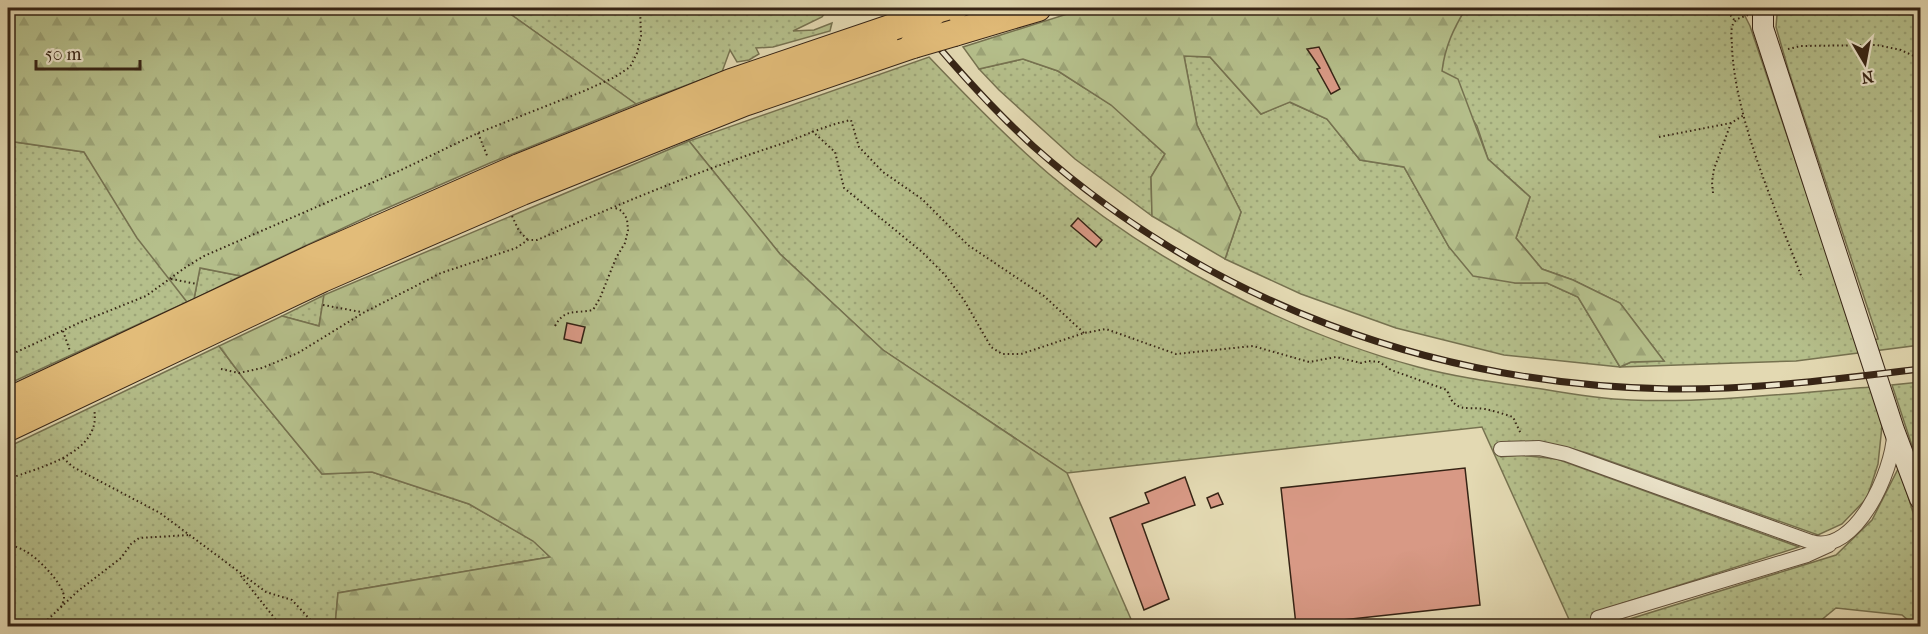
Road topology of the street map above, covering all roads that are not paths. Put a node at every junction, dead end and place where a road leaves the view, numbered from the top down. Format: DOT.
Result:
graph roads {
  1 [pos="1038,8"];
  2 [pos="1762,9"];
  3 [pos="944,11"];
  4 [pos="8,401"];
  5 [pos="8,428"];
  6 [pos="1894,430"];
  7 [pos="1501,449"];
  8 [pos="1920,499"];
  9 [pos="1836,540"];
  10 [pos="1598,618"];
  1 -- 5 [label="highway, bridge"];
  2 -- 6 [label="street"];
  3 -- 4 [label="highway, bridge"];
  6 -- 8 [label="street"];
  6 -- 9 [label="street"];
  7 -- 9 [label="street"];
  9 -- 10 [label="street"];
}
